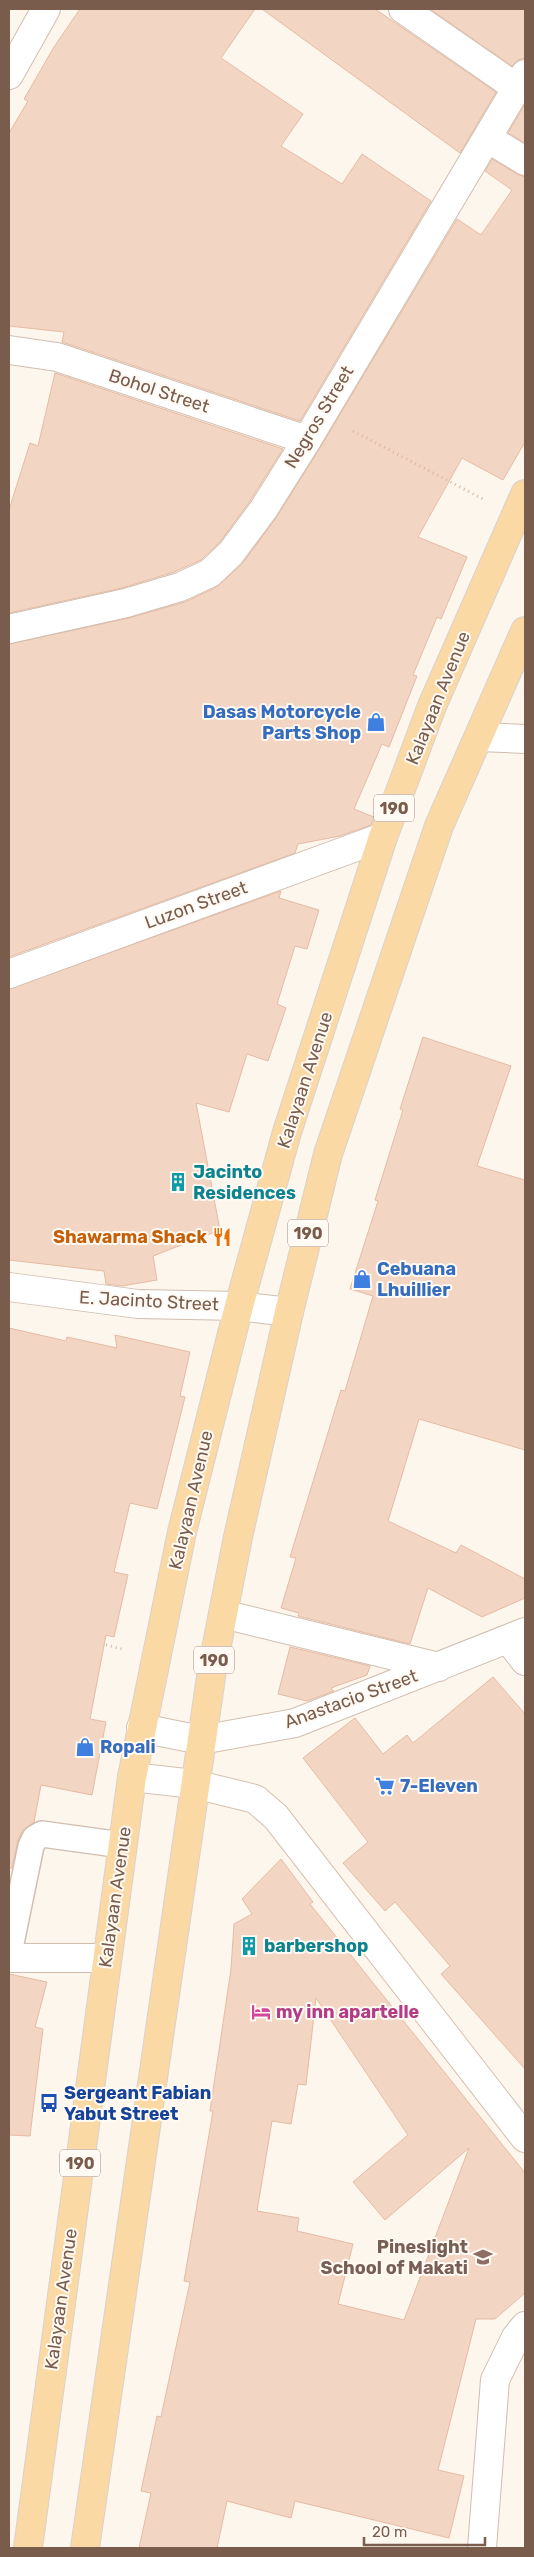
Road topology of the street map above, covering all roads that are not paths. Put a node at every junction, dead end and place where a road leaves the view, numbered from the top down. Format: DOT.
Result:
graph roads {
  1 [pos="46,9"];
  2 [pos="403,9"];
  3 [pos="9,75"];
  4 [pos="521,81"];
  5 [pos="487,138"];
  6 [pos="525,162"];
  7 [pos="9,350"];
  8 [pos="307,440"];
  9 [pos="520,505"];
  10 [pos="9,629"];
  11 [pos="525,630"];
  12 [pos="479,737"];
  13 [pos="525,738"];
  14 [pos="383,837"];
  15 [pos="9,974"];
  16 [pos="9,1288"];
  17 [pos="239,1306"];
  18 [pos="288,1312"];
  19 [pos="223,1614"];
  20 [pos="516,1636"];
  21 [pos="525,1661"];
  22 [pos="439,1667"];
  23 [pos="141,1728"];
  24 [pos="201,1740"];
  25 [pos="132,1777"];
  26 [pos="194,1784"];
  27 [pos="122,1845"];
  28 [pos="9,1953"];
  29 [pos="9,1958"];
  30 [pos="107,1958"];
  31 [pos="525,2138"];
  32 [pos="525,2326"];
  33 [pos="28,2548"];
  34 [pos="85,2548"];
  35 [pos="482,2548"];
  1 -- 3 [label="street"];
  2 -- 4 [label="street"];
  4 -- 5 [label="street, Negros Street"];
  5 -- 6 [label="street"];
  5 -- 8 [label="street, Negros Street"];
  7 -- 8 [label="street, Bohol Street"];
  8 -- 10 [label="street, Negros Street"];
  9 -- 14 [label="main road, Kalayaan Avenue / 190"];
  11 -- 12 [label="main road, 190"];
  12 -- 13 [label="street"];
  12 -- 18 [label="main road, 190"];
  14 -- 15 [label="street, Luzon Street"];
  14 -- 17 [label="main road, Kalayaan Avenue / 190"];
  16 -- 17 [label="street, E. Jacinto Street"];
  17 -- 18 [label="street, E. Jacinto Street"];
  17 -- 23 [label="main road, Kalayaan Avenue / 190"];
  18 -- 19 [label="main road, 190"];
  19 -- 22 [label="street"];
  19 -- 24 [label="main road, 190"];
  20 -- 21 [label="street"];
  20 -- 22 [label="street, Anastacio Street"];
  22 -- 24 [label="street, Anastacio Street"];
  23 -- 24 [label="street, Anastacio Street"];
  23 -- 25 [label="main road, Kalayaan Avenue / 190"];
  24 -- 26 [label="main road, 190"];
  25 -- 26 [label="street"];
  25 -- 27 [label="main road, Kalayaan Avenue / 190"];
  26 -- 31 [label="street"];
  26 -- 34 [label="main road, 190"];
  27 -- 28 [label="lane"];
  27 -- 30 [label="main road, Kalayaan Avenue / 190"];
  29 -- 30 [label="street"];
  30 -- 33 [label="main road, Kalayaan Avenue / 190"];
  32 -- 35 [label="street"];
}
